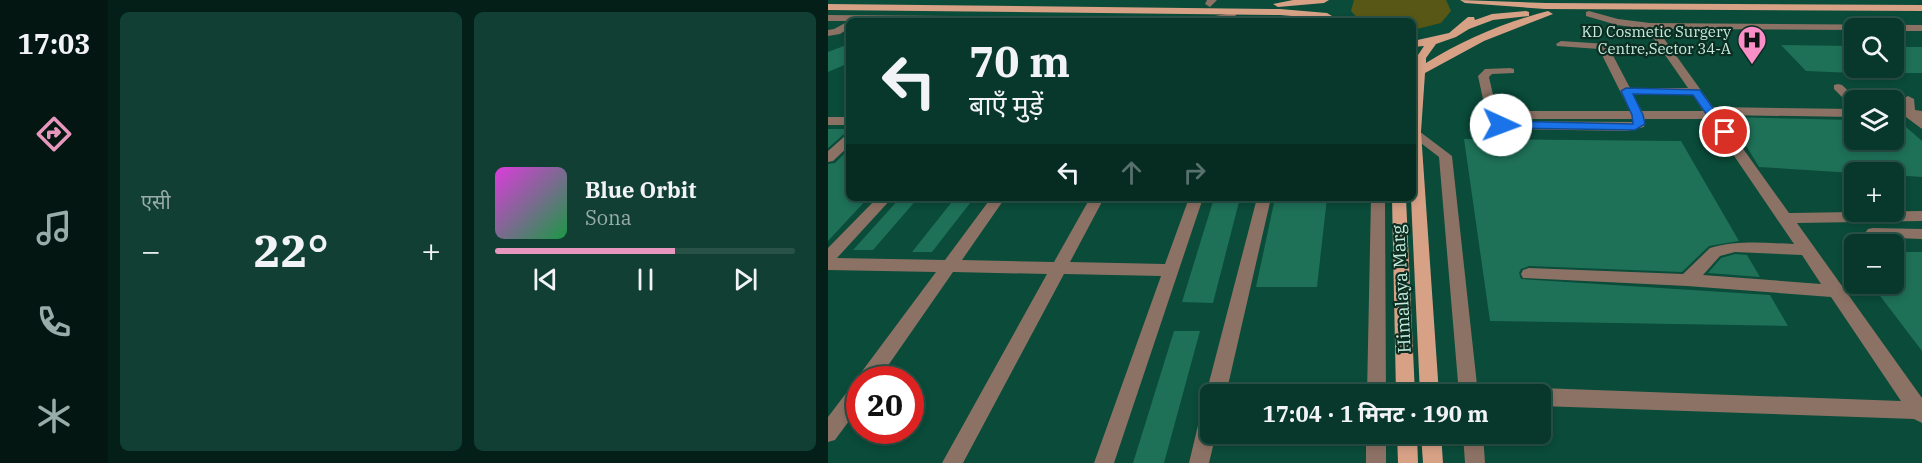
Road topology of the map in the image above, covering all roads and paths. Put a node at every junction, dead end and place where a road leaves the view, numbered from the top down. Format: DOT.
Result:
graph roads {
  1 [pos="1293,0"];
  2 [pos="1324,0"];
  3 [pos="1333,0"];
  4 [pos="1465,0"];
  5 [pos="1545,0"];
  6 [pos="828,1"];
  7 [pos="1211,2"];
  8 [pos="1723,4"];
  9 [pos="828,7"];
  10 [pos="1280,8"];
  11 [pos="1922,8"];
  12 [pos="1588,10"];
  13 [pos="1233,12"];
  14 [pos="1548,14"];
  15 [pos="1922,16"];
  16 [pos="828,18"];
  17 [pos="846,18"];
  18 [pos="1219,18"];
  19 [pos="1296,18"];
  20 [pos="1324,18"];
  21 [pos="1328,18"];
  22 [pos="1467,26"];
  23 [pos="1650,26"];
  24 [pos="1922,28"];
  25 [pos="1432,42"];
  26 [pos="1416,44"];
  27 [pos="1562,44"];
  28 [pos="1510,71"];
  29 [pos="1419,72"];
  30 [pos="1838,87"];
  31 [pos="1626,91"];
  32 [pos="1696,92"];
  33 [pos="1844,94"];
  34 [pos="1908,99"];
  35 [pos="1521,109"];
  36 [pos="1844,111"];
  37 [pos="1711,113"];
  38 [pos="1841,113"];
  39 [pos="1916,114"];
  40 [pos="1638,115"];
  41 [pos="1416,117"];
  42 [pos="828,121"];
  43 [pos="846,121"];
  44 [pos="1922,125"];
  45 [pos="1416,133"];
  46 [pos="846,142"];
  47 [pos="1416,151"];
  48 [pos="828,158"];
  49 [pos="882,201"];
  50 [pos="996,201"];
  51 [pos="1095,201"];
  52 [pos="1195,201"];
  53 [pos="1263,201"];
  54 [pos="1378,201"];
  55 [pos="1399,201"];
  56 [pos="1922,216"];
  57 [pos="1784,218"];
  58 [pos="1873,233"];
  59 [pos="1922,234"];
  60 [pos="1807,250"];
  61 [pos="828,258"];
  62 [pos="828,264"];
  63 [pos="950,267"];
  64 [pos="1059,268"];
  65 [pos="1172,270"];
  66 [pos="1529,274"];
  67 [pos="1687,280"];
  68 [pos="1836,291"];
  69 [pos="877,366"];
  70 [pos="1218,384"];
  71 [pos="1377,384"];
  72 [pos="1406,384"];
  73 [pos="1428,384"];
  74 [pos="1468,384"];
  75 [pos="1551,397"];
  76 [pos="846,409"];
  77 [pos="1921,412"];
  78 [pos="828,433"];
  79 [pos="1204,444"];
  80 [pos="1376,444"];
  81 [pos="1407,444"];
  82 [pos="1432,444"];
  83 [pos="1474,444"];
  84 [pos="952,463"];
  85 [pos="1104,463"];
  86 [pos="1199,463"];
  87 [pos="1376,463"];
  88 [pos="1408,463"];
  89 [pos="1433,463"];
  90 [pos="1476,463"];
  1 -- 10 [label="main road"];
  2 -- 10 [label="main road"];
  3 -- 21 [label="main road"];
  4 -- 12 [label="main road"];
  4 -- 22 [label="main road"];
  5 -- 12 [label="main road"];
  6 -- 7 [label="main road"];
  7 -- 10 [label="main road"];
  8 -- 11 [label="main road"];
  8 -- 12 [label="main road"];
  9 -- 13 [label="main road"];
  10 -- 13 [label="main road"];
  10 -- 19 [label="main road"];
  10 -- 20 [label="main road"];
  12 -- 14 [label="main road"];
  12 -- 15 [label="main road"];
  12 -- 23 [label="street"];
  13 -- 18 [label="street"];
  14 -- 22 [label="main road"];
  14 -- 29 [label="main road"];
  16 -- 17 [label="street"];
  22 -- 25 [label="main road"];
  23 -- 24 [label="street"];
  23 -- 32 [label="street"];
  25 -- 26 [label="main road"];
  25 -- 29 [label="main road, Himalaya Marg"];
  27 -- 31 [label="street"];
  28 -- 40 [label="street"];
  29 -- 41 [label="main road, Himalaya Marg"];
  30 -- 33 [label="street"];
  31 -- 32 [label="street"];
  31 -- 40 [label="street"];
  32 -- 37 [label="street"];
  34 -- 39 [label="street"];
  35 -- 40 [label="street"];
  36 -- 38 [label="street"];
  37 -- 38 [label="street"];
  37 -- 40 [label="street"];
  37 -- 57 [label="street"];
  39 -- 44 [label="street"];
  42 -- 43 [label="street"];
  45 -- 74 [label="street"];
  46 -- 48 [label="street"];
  47 -- 73 [label="main road, Himalaya Marg"];
  49 -- 61 [label="street"];
  50 -- 63 [label="street"];
  51 -- 64 [label="street"];
  52 -- 65 [label="street"];
  53 -- 70 [label="street"];
  54 -- 71 [label="street"];
  55 -- 72 [label="main road, Himalaya Marg"];
  56 -- 57 [label="street"];
  57 -- 60 [label="street"];
  58 -- 59 [label="street"];
  60 -- 67 [label="street"];
  60 -- 68 [label="street"];
  62 -- 63 [label="street"];
  63 -- 64 [label="street"];
  63 -- 69 [label="street"];
  64 -- 65 [label="street"];
  64 -- 84 [label="street"];
  65 -- 85 [label="street"];
  66 -- 67 [label="street"];
  67 -- 68 [label="street"];
  68 -- 77 [label="street"];
  75 -- 77 [label="street"];
  76 -- 78 [label="street"];
  79 -- 86 [label="street"];
  80 -- 87 [label="street"];
  81 -- 88 [label="main road"];
  82 -- 89 [label="main road"];
  83 -- 90 [label="street"];
}
